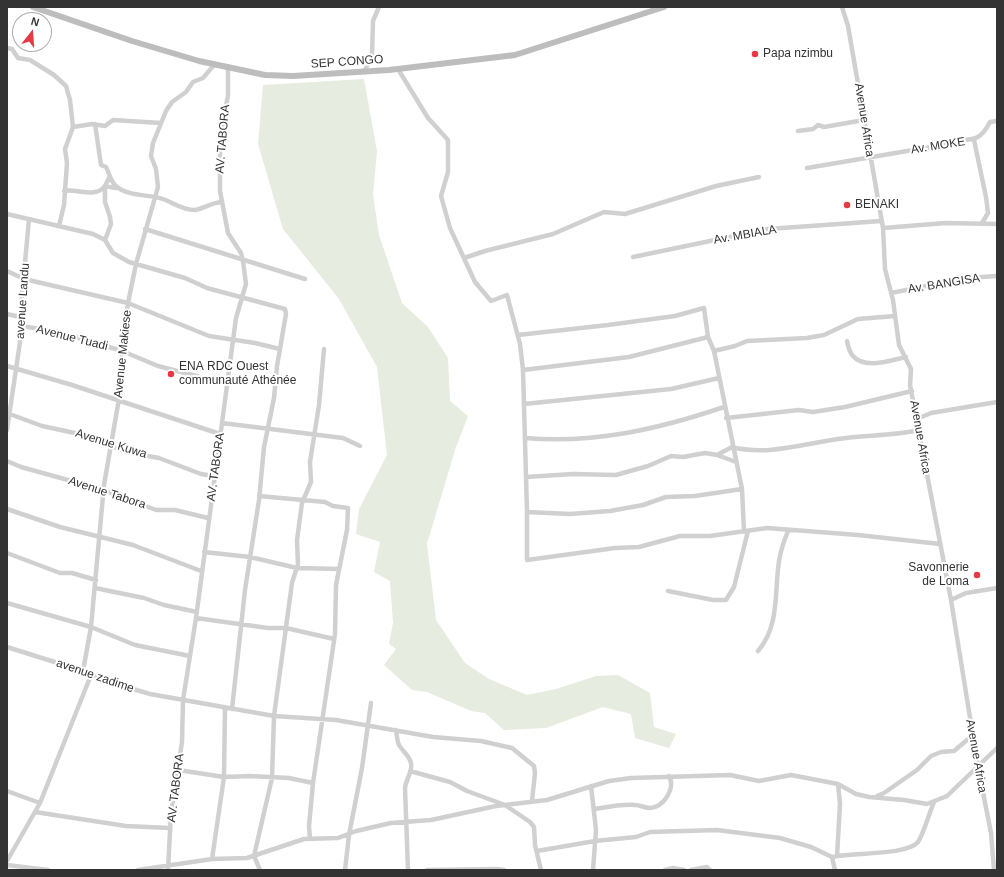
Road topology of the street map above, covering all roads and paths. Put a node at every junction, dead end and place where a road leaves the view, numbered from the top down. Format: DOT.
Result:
graph roads {
  1 [pos="33,7"];
  2 [pos="379,7"];
  3 [pos="664,7"];
  4 [pos="842,7"];
  5 [pos="7,48"];
  6 [pos="214,65"];
  7 [pos="228,69"];
  8 [pos="398,69"];
  9 [pos="364,72"];
  10 [pos="864,120"];
  11 [pos="997,121"];
  12 [pos="161,122"];
  13 [pos="95,124"];
  14 [pos="73,127"];
  15 [pos="798,132"];
  16 [pos="974,140"];
  17 [pos="870,157"];
  18 [pos="808,168"];
  19 [pos="110,176"];
  20 [pos="759,177"];
  21 [pos="105,186"];
  22 [pos="118,188"];
  23 [pos="64,191"];
  24 [pos="154,198"];
  25 [pos="221,202"];
  26 [pos="7,214"];
  27 [pos="29,219"];
  28 [pos="881,221"];
  29 [pos="982,223"];
  30 [pos="997,224"];
  31 [pos="59,226"];
  32 [pos="883,228"];
  33 [pos="146,229"];
  34 [pos="105,240"];
  35 [pos="464,258"];
  36 [pos="633,258"];
  37 [pos="243,261"];
  38 [pos="136,264"];
  39 [pos="7,271"];
  40 [pos="997,276"];
  41 [pos="24,279"];
  42 [pos="305,279"];
  43 [pos="891,293"];
  44 [pos="242,296"];
  45 [pos="128,303"];
  46 [pos="7,314"];
  47 [pos="895,316"];
  48 [pos="20,317"];
  49 [pos="21,326"];
  50 [pos="518,335"];
  51 [pos="708,337"];
  52 [pos="233,339"];
  53 [pos="846,341"];
  54 [pos="280,349"];
  55 [pos="324,349"];
  56 [pos="122,351"];
  57 [pos="714,351"];
  58 [pos="906,357"];
  59 [pos="7,366"];
  60 [pos="15,368"];
  61 [pos="522,370"];
  62 [pos="719,378"];
  63 [pos="227,384"];
  64 [pos="912,391"];
  65 [pos="119,402"];
  66 [pos="997,402"];
  67 [pos="524,404"];
  68 [pos="724,407"];
  69 [pos="8,414"];
  70 [pos="726,418"];
  71 [pos="918,419"];
  72 [pos="222,423"];
  73 [pos="268,429"];
  74 [pos="7,430"];
  75 [pos="919,430"];
  76 [pos="220,434"];
  77 [pos="314,434"];
  78 [pos="524,438"];
  79 [pos="360,446"];
  80 [pos="111,447"];
  81 [pos="732,447"];
  82 [pos="717,455"];
  83 [pos="7,461"];
  84 [pos="736,462"];
  85 [pos="214,476"];
  86 [pos="526,477"];
  87 [pos="104,490"];
  88 [pos="742,490"];
  89 [pos="259,496"];
  90 [pos="303,500"];
  91 [pos="7,509"];
  92 [pos="527,512"];
  93 [pos="208,518"];
  94 [pos="788,530"];
  95 [pos="746,531"];
  96 [pos="100,537"];
  97 [pos="940,544"];
  98 [pos="204,552"];
  99 [pos="7,553"];
  100 [pos="250,556"];
  101 [pos="297,568"];
  102 [pos="339,569"];
  103 [pos="201,571"];
  104 [pos="96,580"];
  105 [pos="95,588"];
  106 [pos="997,588"];
  107 [pos="668,591"];
  108 [pos="951,600"];
  109 [pos="7,603"];
  110 [pos="196,615"];
  111 [pos="242,624"];
  112 [pos="91,627"];
  113 [pos="286,628"];
  114 [pos="334,639"];
  115 [pos="7,647"];
  116 [pos="758,651"];
  117 [pos="190,656"];
  118 [pos="83,671"];
  119 [pos="91,675"];
  120 [pos="183,700"];
  121 [pos="371,704"];
  122 [pos="225,708"];
  123 [pos="232,709"];
  124 [pos="274,716"];
  125 [pos="322,719"];
  126 [pos="368,726"];
  127 [pos="396,730"];
  128 [pos="973,735"];
  129 [pos="997,748"];
  130 [pos="978,767"];
  131 [pos="178,770"];
  132 [pos="410,772"];
  133 [pos="669,776"];
  134 [pos="224,777"];
  135 [pos="272,778"];
  136 [pos="313,783"];
  137 [pos="838,784"];
  138 [pos="591,786"];
  139 [pos="7,791"];
  140 [pos="869,797"];
  141 [pos="532,801"];
  142 [pos="934,802"];
  143 [pos="40,803"];
  144 [pos="505,806"];
  145 [pos="594,809"];
  146 [pos="35,812"];
  147 [pos="406,822"];
  148 [pos="170,828"];
  149 [pos="349,835"];
  150 [pos="310,839"];
  151 [pos="595,841"];
  152 [pos="537,851"];
  153 [pos="254,856"];
  154 [pos="837,856"];
  155 [pos="832,857"];
  156 [pos="212,859"];
  157 [pos="7,861"];
  158 [pos="7,865"];
  159 [pos="168,868"];
  160 [pos="48,870"];
  161 [pos="138,870"];
  162 [pos="260,870"];
  163 [pos="345,870"];
  164 [pos="408,870"];
  165 [pos="427,870"];
  166 [pos="504,870"];
  167 [pos="542,870"];
  168 [pos="593,870"];
  169 [pos="665,870"];
  170 [pos="684,870"];
  171 [pos="691,870"];
  172 [pos="710,870"];
  173 [pos="835,870"];
  174 [pos="994,870"];
  1 -- 6 [label="street, SEP CONGO"];
  2 -- 9 [label="street"];
  3 -- 8 [label="street, SEP CONGO"];
  4 -- 10 [label="street, Avenue Africa"];
  5 -- 14 [label="street"];
  6 -- 7 [label="street, SEP CONGO"];
  6 -- 12 [label="street, Avenue Makiese"];
  7 -- 9 [label="street, SEP CONGO"];
  7 -- 25 [label="street, AV. TABORA"];
  8 -- 9 [label="street, SEP CONGO"];
  8 -- 35 [label="street"];
  10 -- 15 [label="street"];
  10 -- 17 [label="street, Avenue Africa"];
  11 -- 16 [label="street, Av. MOKE"];
  12 -- 13 [label="street"];
  12 -- 24 [label="street, Avenue Makiese"];
  13 -- 14 [label="street"];
  13 -- 19 [label="street"];
  14 -- 23 [label="street"];
  16 -- 17 [label="street, Av. MOKE"];
  16 -- 29 [label="street"];
  17 -- 18 [label="street, Av. MOKE"];
  17 -- 28 [label="street, Avenue Africa"];
  19 -- 21 [label="street"];
  19 -- 22 [label="street"];
  20 -- 35 [label="street"];
  21 -- 22 [label="street"];
  21 -- 23 [label="street"];
  21 -- 34 [label="street"];
  22 -- 24 [label="street"];
  23 -- 31 [label="street"];
  24 -- 25 [label="street"];
  24 -- 33 [label="street, Avenue Makiese"];
  25 -- 37 [label="street, AV. TABORA"];
  26 -- 27 [label="street"];
  27 -- 31 [label="street"];
  27 -- 41 [label="street, avenue Landu"];
  28 -- 32 [label="street, Avenue Africa"];
  28 -- 36 [label="street, Av. MBIALA"];
  29 -- 30 [label="street"];
  29 -- 32 [label="street"];
  31 -- 34 [label="street"];
  32 -- 43 [label="street, Avenue Africa"];
  33 -- 37 [label="street"];
  33 -- 38 [label="street, Avenue Makiese"];
  34 -- 38 [label="street"];
  35 -- 50 [label="street"];
  37 -- 42 [label="street"];
  37 -- 44 [label="street, AV. TABORA"];
  38 -- 44 [label="street"];
  38 -- 45 [label="street, Avenue Makiese"];
  39 -- 41 [label="street"];
  40 -- 43 [label="street, Av. BANGISA"];
  41 -- 45 [label="street"];
  41 -- 48 [label="street, avenue Landu"];
  43 -- 47 [label="street, Avenue Africa"];
  44 -- 52 [label="street, AV. TABORA"];
  44 -- 54 [label="street"];
  45 -- 52 [label="street"];
  45 -- 56 [label="street, Avenue Makiese"];
  46 -- 48 [label="street"];
  47 -- 57 [label="street"];
  47 -- 58 [label="street, Avenue Africa"];
  48 -- 49 [label="street, avenue Landu"];
  49 -- 56 [label="street, Avenue Tuadi"];
  49 -- 60 [label="street, avenue Landu"];
  50 -- 51 [label="street"];
  50 -- 61 [label="street"];
  51 -- 57 [label="street"];
  51 -- 61 [label="street"];
  52 -- 54 [label="street"];
  52 -- 63 [label="street, AV. TABORA"];
  53 -- 58 [label="street"];
  54 -- 73 [label="street"];
  55 -- 77 [label="street"];
  56 -- 63 [label="street, Avenue Tuadi"];
  56 -- 65 [label="street, Avenue Makiese"];
  57 -- 62 [label="street"];
  58 -- 64 [label="street, Avenue Africa"];
  59 -- 60 [label="street"];
  60 -- 65 [label="street"];
  60 -- 69 [label="street, avenue Landu"];
  61 -- 67 [label="street"];
  62 -- 67 [label="street"];
  62 -- 68 [label="street"];
  63 -- 72 [label="street, AV. TABORA"];
  64 -- 70 [label="street"];
  64 -- 71 [label="street, Avenue Africa"];
  65 -- 76 [label="street"];
  65 -- 80 [label="street, Avenue Makiese"];
  66 -- 71 [label="street"];
  67 -- 78 [label="street"];
  68 -- 70 [label="street"];
  68 -- 78 [label="street"];
  69 -- 74 [label="street, avenue Landu"];
  69 -- 80 [label="street, Avenue Kuwa"];
  70 -- 81 [label="street"];
  71 -- 75 [label="street, Avenue Africa"];
  72 -- 73 [label="street"];
  72 -- 76 [label="street, AV. TABORA"];
  73 -- 77 [label="street"];
  73 -- 89 [label="street"];
  75 -- 81 [label="street"];
  75 -- 97 [label="street, Avenue Africa"];
  76 -- 85 [label="street, AV. TABORA"];
  77 -- 79 [label="street"];
  77 -- 90 [label="street"];
  78 -- 86 [label="street"];
  80 -- 85 [label="street, Avenue Kuwa"];
  80 -- 87 [label="street, Avenue Makiese"];
  81 -- 82 [label="street"];
  81 -- 84 [label="street"];
  82 -- 84 [label="street"];
  82 -- 86 [label="street"];
  83 -- 87 [label="street, Avenue Tabora"];
  84 -- 88 [label="street"];
  85 -- 93 [label="street, AV. TABORA"];
  86 -- 92 [label="street"];
  87 -- 93 [label="street, Avenue Tabora"];
  87 -- 96 [label="street, Avenue Makiese"];
  88 -- 92 [label="street"];
  88 -- 95 [label="street"];
  89 -- 90 [label="street"];
  89 -- 100 [label="street"];
  90 -- 101 [label="street"];
  90 -- 102 [label="street"];
  91 -- 96 [label="street"];
  92 -- 95 [label="street"];
  93 -- 98 [label="street, AV. TABORA"];
  94 -- 95 [label="street"];
  94 -- 97 [label="street"];
  94 -- 116 [label="street"];
  95 -- 107 [label="street"];
  96 -- 103 [label="street"];
  96 -- 104 [label="street, Avenue Makiese"];
  97 -- 108 [label="street, Avenue Africa"];
  98 -- 100 [label="street"];
  98 -- 103 [label="street, AV. TABORA"];
  99 -- 104 [label="street"];
  100 -- 101 [label="street"];
  100 -- 111 [label="street"];
  101 -- 102 [label="street"];
  101 -- 113 [label="street"];
  102 -- 114 [label="street"];
  103 -- 110 [label="street, AV. TABORA"];
  104 -- 105 [label="street, Avenue Makiese"];
  105 -- 110 [label="street"];
  105 -- 112 [label="street, Avenue Makiese"];
  106 -- 108 [label="street"];
  108 -- 128 [label="street, Avenue Africa"];
  109 -- 112 [label="street"];
  110 -- 111 [label="street"];
  110 -- 117 [label="street, AV. TABORA"];
  111 -- 113 [label="street"];
  111 -- 123 [label="street"];
  112 -- 117 [label="street"];
  112 -- 118 [label="street, Avenue Makiese"];
  113 -- 114 [label="street"];
  113 -- 124 [label="street"];
  114 -- 125 [label="street"];
  115 -- 118 [label="street, avenue zadime"];
  117 -- 120 [label="street, AV. TABORA"];
  118 -- 119 [label="street, avenue zadime"];
  119 -- 120 [label="street, avenue zadime"];
  119 -- 143 [label="street"];
  120 -- 122 [label="street, avenue zadime"];
  120 -- 131 [label="street, AV. TABORA"];
  121 -- 126 [label="street"];
  122 -- 123 [label="street, avenue zadime"];
  122 -- 134 [label="street"];
  123 -- 124 [label="street, avenue zadime"];
  124 -- 125 [label="street, avenue zadime"];
  124 -- 135 [label="street"];
  125 -- 126 [label="street, avenue zadime"];
  125 -- 136 [label="street"];
  126 -- 127 [label="street, avenue zadime"];
  126 -- 149 [label="street"];
  127 -- 132 [label="street"];
  127 -- 141 [label="street, avenue zadime"];
  128 -- 130 [label="street, Avenue Africa"];
  128 -- 140 [label="street"];
  129 -- 130 [label="street"];
  130 -- 142 [label="street"];
  130 -- 174 [label="street, Avenue Africa"];
  131 -- 134 [label="street"];
  131 -- 148 [label="street, AV. TABORA"];
  132 -- 144 [label="street"];
  132 -- 147 [label="street"];
  133 -- 137 [label="street"];
  133 -- 138 [label="street"];
  133 -- 145 [label="street"];
  134 -- 135 [label="street"];
  134 -- 156 [label="street"];
  135 -- 136 [label="street"];
  135 -- 153 [label="street"];
  136 -- 150 [label="street"];
  137 -- 140 [label="street"];
  137 -- 154 [label="street"];
  138 -- 141 [label="street"];
  138 -- 145 [label="street"];
  139 -- 143 [label="street"];
  140 -- 142 [label="street"];
  141 -- 144 [label="street"];
  142 -- 154 [label="street"];
  143 -- 146 [label="street"];
  144 -- 147 [label="street"];
  144 -- 152 [label="street"];
  145 -- 151 [label="street"];
  146 -- 148 [label="street"];
  146 -- 157 [label="street"];
  147 -- 149 [label="street"];
  147 -- 164 [label="street"];
  148 -- 159 [label="street, AV. TABORA"];
  149 -- 150 [label="street"];
  149 -- 163 [label="street"];
  150 -- 153 [label="street"];
  151 -- 152 [label="street"];
  151 -- 155 [label="street"];
  151 -- 168 [label="street"];
  152 -- 167 [label="street"];
  153 -- 156 [label="street"];
  153 -- 162 [label="street"];
  154 -- 155 [label="street"];
  155 -- 173 [label="street"];
  156 -- 159 [label="street"];
  158 -- 160 [label="street"];
  159 -- 161 [label="street"];
  165 -- 166 [label="street"];
  169 -- 170 [label="street"];
  171 -- 172 [label="street"];
}
